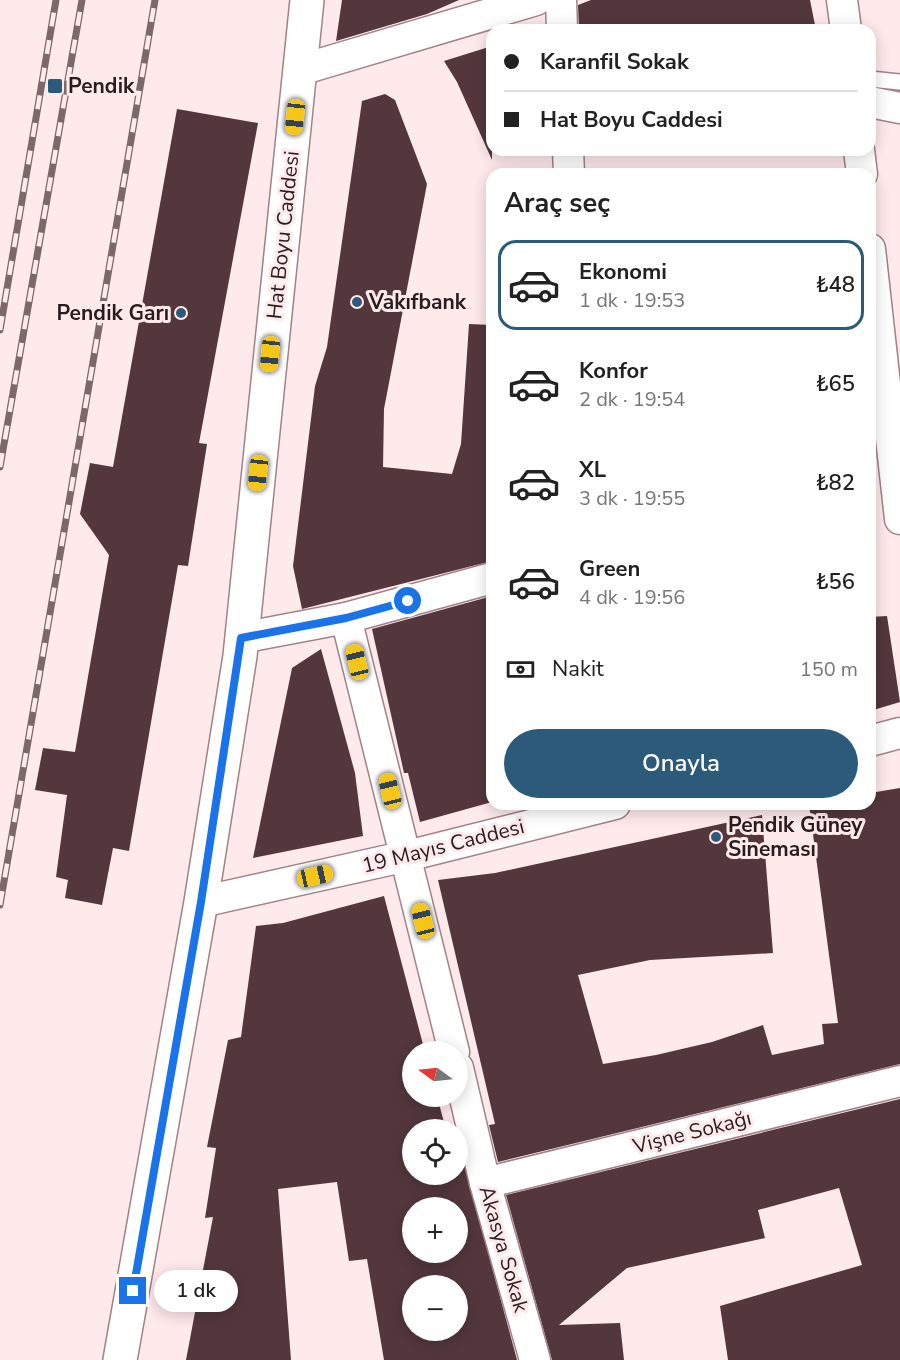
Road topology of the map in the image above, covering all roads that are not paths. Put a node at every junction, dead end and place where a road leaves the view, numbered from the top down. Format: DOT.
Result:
graph roads {
  1 [pos="307,0"];
  2 [pos="536,0"];
  3 [pos="561,0"];
  4 [pos="842,0"];
  5 [pos="562,24"];
  6 [pos="845,24"];
  7 [pos="300,70"];
  8 [pos="876,80"];
  9 [pos="900,82"];
  10 [pos="876,103"];
  11 [pos="900,108"];
  12 [pos="876,324"];
  13 [pos="888,475"];
  14 [pos="900,519"];
  15 [pos="486,580"];
  16 [pos="346,618"];
  17 [pos="241,638"];
  18 [pos="900,733"];
  19 [pos="876,739"];
  20 [pos="591,810"];
  21 [pos="407,856"];
  22 [pos="201,902"];
  23 [pos="451,1041"];
  24 [pos="900,1081"];
  25 [pos="467,1107"];
  26 [pos="485,1183"];
  27 [pos="120,1360"];
  28 [pos="535,1360"];
  1 -- 7 [label="street, Hat Boyu Caddesi"];
  2 -- 7 [label="street"];
  3 -- 5 [label="street"];
  4 -- 6 [label="street"];
  7 -- 17 [label="street, Hat Boyu Caddesi"];
  8 -- 9 [label="lane"];
  10 -- 11 [label="street"];
  12 -- 13 [label="street"];
  13 -- 14 [label="street"];
  15 -- 16 [label="street"];
  16 -- 17 [label="street"];
  16 -- 21 [label="street"];
  17 -- 22 [label="street, Hat Boyu Caddesi"];
  18 -- 19 [label="street"];
  20 -- 21 [label="street, 19 Mayıs Caddesi"];
  21 -- 22 [label="street, 19 Mayıs Caddesi"];
  21 -- 23 [label="street"];
  22 -- 27 [label="street, Hat Boyu Caddesi"];
  24 -- 26 [label="street, Vişne Sokağı"];
  25 -- 26 [label="street, Akasya Sokak"];
  26 -- 28 [label="street, Akasya Sokak"];
}
